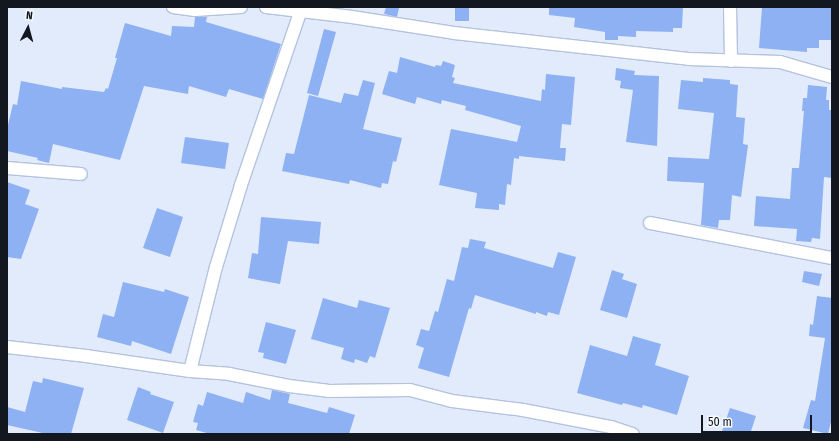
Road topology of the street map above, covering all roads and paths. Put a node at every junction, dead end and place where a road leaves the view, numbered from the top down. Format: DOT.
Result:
graph roads {
  1 [pos="173,7"];
  2 [pos="241,7"];
  3 [pos="266,7"];
  4 [pos="730,7"];
  5 [pos="301,10"];
  6 [pos="731,61"];
  7 [pos="832,77"];
  8 [pos="7,168"];
  9 [pos="81,174"];
  10 [pos="650,223"];
  11 [pos="832,258"];
  12 [pos="7,347"];
  13 [pos="190,371"];
  14 [pos="633,434"];
  1 -- 2 [label="street"];
  3 -- 5 [label="street"];
  4 -- 6 [label="street"];
  5 -- 6 [label="street"];
  5 -- 13 [label="street"];
  6 -- 7 [label="street"];
  8 -- 9 [label="street"];
  10 -- 11 [label="street"];
  12 -- 13 [label="street"];
  13 -- 14 [label="street"];
}
